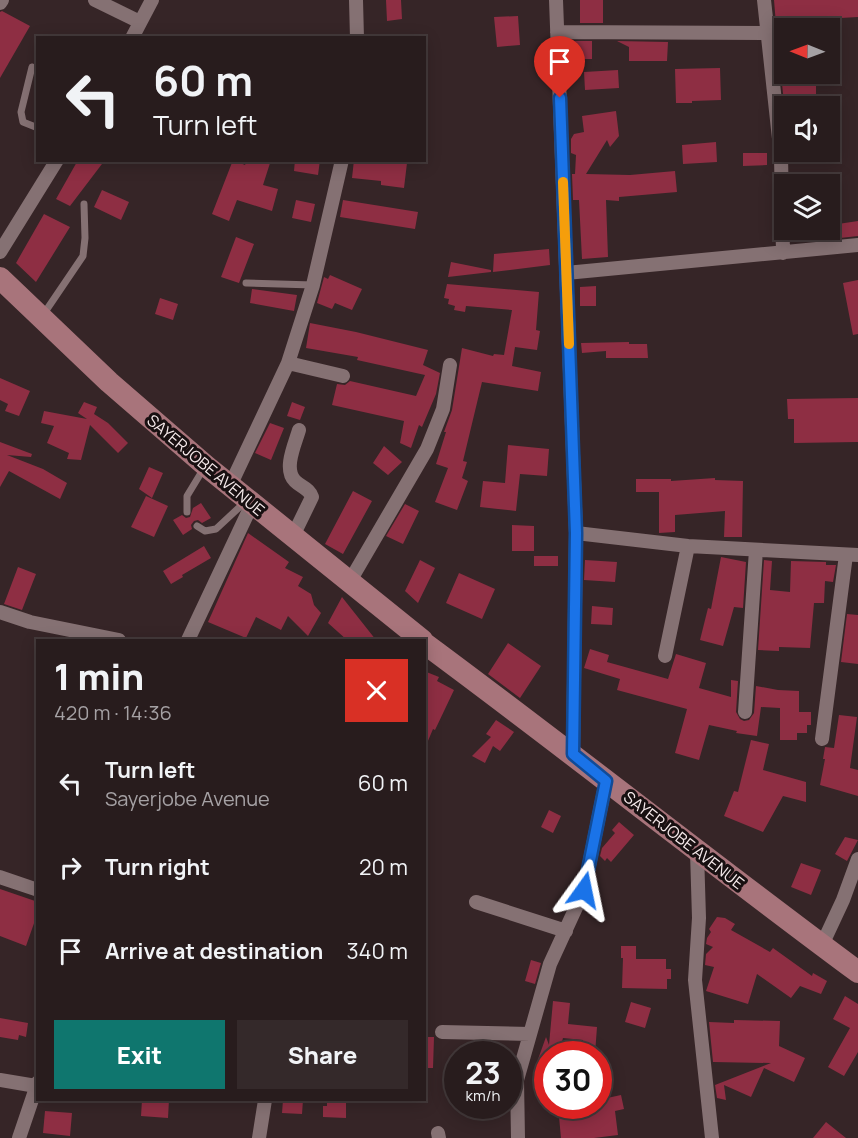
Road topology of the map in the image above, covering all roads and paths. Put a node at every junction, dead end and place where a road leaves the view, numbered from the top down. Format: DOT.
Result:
graph roads {
  1 [pos="95,0"];
  2 [pos="152,0"];
  3 [pos="356,0"];
  4 [pos="556,0"];
  5 [pos="764,0"];
  6 [pos="140,22"];
  7 [pos="557,32"];
  8 [pos="768,33"];
  9 [pos="133,36"];
  10 [pos="357,36"];
  11 [pos="32,67"];
  12 [pos="36,127"];
  13 [pos="56,162"];
  14 [pos="342,162"];
  15 [pos="84,204"];
  16 [pos="858,245"];
  17 [pos="0,252"];
  18 [pos="783,253"];
  19 [pos="566,273"];
  20 [pos="1,281"];
  21 [pos="246,283"];
  22 [pos="313,285"];
  23 [pos="41,317"];
  24 [pos="288,363"];
  25 [pos="450,365"];
  26 [pos="343,376"];
  27 [pos="299,430"];
  28 [pos="206,466"];
  29 [pos="230,486"];
  30 [pos="250,502"];
  31 [pos="187,512"];
  32 [pos="197,526"];
  33 [pos="576,533"];
  34 [pos="293,536"];
  35 [pos="688,546"];
  36 [pos="756,550"];
  37 [pos="852,555"];
  38 [pos="350,581"];
  39 [pos="0,612"];
  40 [pos="114,639"];
  41 [pos="188,639"];
  42 [pos="419,639"];
  43 [pos="426,644"];
  44 [pos="665,656"];
  45 [pos="745,712"];
  46 [pos="822,739"];
  47 [pos="573,754"];
  48 [pos="606,781"];
  49 [pos="698,852"];
  50 [pos="858,859"];
  51 [pos="0,877"];
  52 [pos="36,889"];
  53 [pos="476,902"];
  54 [pos="566,931"];
  55 [pos="822,945"];
  56 [pos="858,972"];
  57 [pos="442,1032"];
  58 [pos="530,1034"];
  59 [pos="0,1080"];
  60 [pos="36,1084"];
  61 [pos="36,1087"];
  62 [pos="265,1101"];
  63 [pos="19,1138"];
  64 [pos="258,1138"];
  65 [pos="518,1138"];
  66 [pos="712,1138"];
  1 -- 6 [label="street"];
  2 -- 6 [label="street"];
  3 -- 10 [label="street"];
  4 -- 7 [label="street"];
  5 -- 8 [label="street"];
  6 -- 9 [label="street"];
  7 -- 8 [label="street"];
  7 -- 19 [label="street"];
  8 -- 18 [label="street"];
  11 -- 12 [label="lane"];
  13 -- 17 [label="street"];
  14 -- 22 [label="street"];
  15 -- 23 [label="lane"];
  16 -- 18 [label="street"];
  18 -- 19 [label="street"];
  19 -- 33 [label="street"];
  20 -- 23 [label="main road, SAYERJOBE AVENUE"];
  21 -- 22 [label="lane"];
  22 -- 24 [label="street"];
  23 -- 28 [label="main road, SAYERJOBE AVENUE"];
  24 -- 26 [label="street"];
  24 -- 29 [label="street"];
  25 -- 38 [label="street"];
  27 -- 34 [label="street"];
  28 -- 29 [label="main road, SAYERJOBE AVENUE"];
  28 -- 31 [label="lane"];
  29 -- 30 [label="main road, SAYERJOBE AVENUE"];
  30 -- 32 [label="lane"];
  30 -- 34 [label="main road, SAYERJOBE AVENUE"];
  30 -- 41 [label="street"];
  33 -- 35 [label="street"];
  33 -- 47 [label="street"];
  34 -- 38 [label="main road, SAYERJOBE AVENUE"];
  35 -- 36 [label="street"];
  35 -- 44 [label="street"];
  36 -- 37 [label="street"];
  36 -- 45 [label="street"];
  37 -- 46 [label="street"];
  38 -- 42 [label="main road, SAYERJOBE AVENUE"];
  39 -- 40 [label="street"];
  43 -- 47 [label="main road, SAYERJOBE AVENUE"];
  47 -- 48 [label="main road, SAYERJOBE AVENUE"];
  48 -- 49 [label="main road, SAYERJOBE AVENUE"];
  48 -- 54 [label="street"];
  49 -- 55 [label="main road, SAYERJOBE AVENUE"];
  49 -- 66 [label="street"];
  50 -- 55 [label="street"];
  51 -- 52 [label="street"];
  53 -- 54 [label="street"];
  54 -- 58 [label="street"];
  55 -- 56 [label="main road, SAYERJOBE AVENUE"];
  57 -- 58 [label="street"];
  58 -- 65 [label="street"];
  59 -- 60 [label="street"];
  61 -- 63 [label="street"];
  62 -- 64 [label="street"];
}
